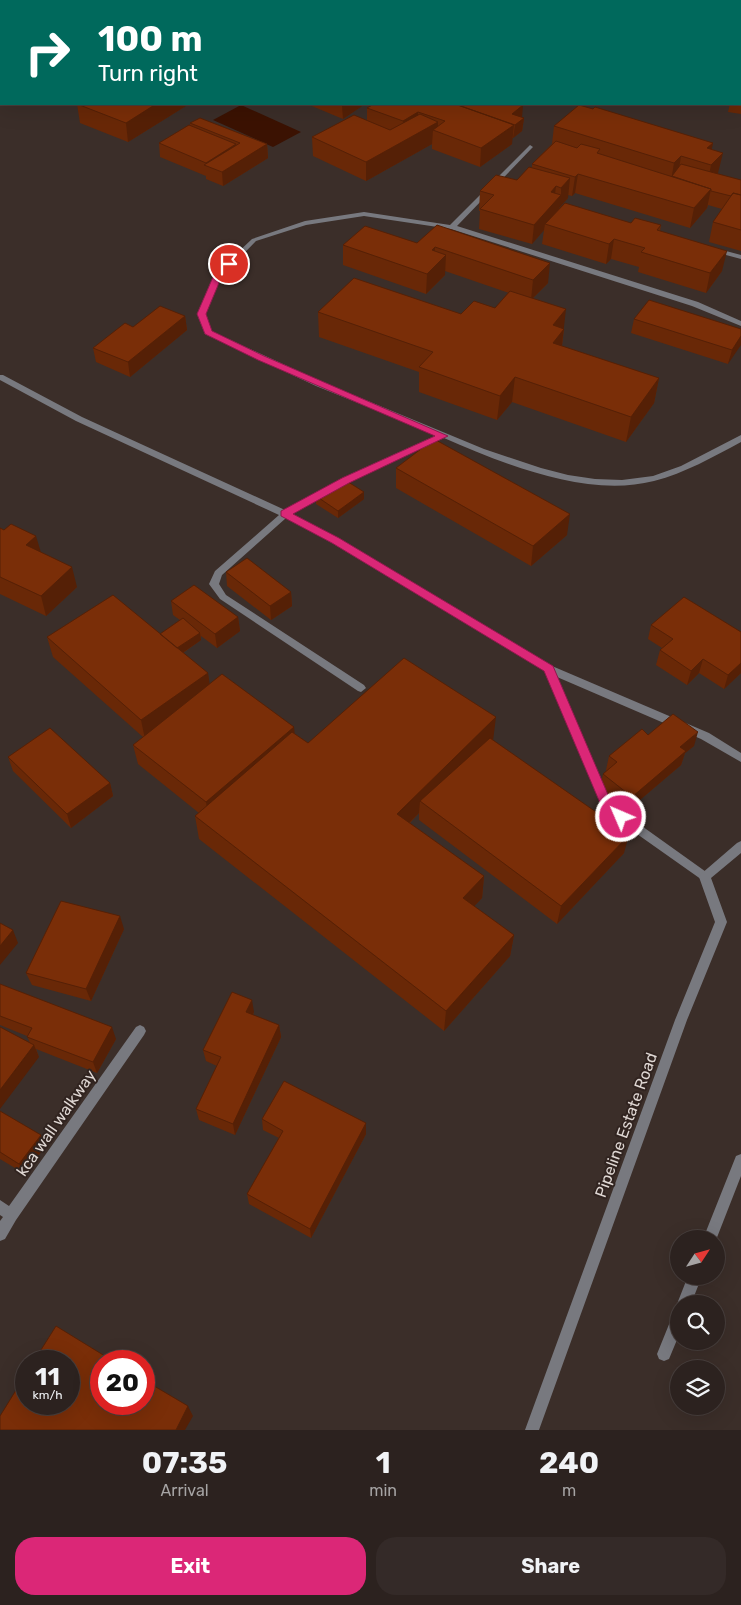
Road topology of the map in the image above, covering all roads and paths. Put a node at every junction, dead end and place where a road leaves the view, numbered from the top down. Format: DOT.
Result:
graph roads {
  1 [pos="530,147"];
  2 [pos="452,227"];
  3 [pos="705,246"];
  4 [pos="741,257"];
  5 [pos="741,313"];
  6 [pos="738,323"];
  7 [pos="0,377"];
  8 [pos="443,436"];
  9 [pos="741,438"];
  10 [pos="285,514"];
  11 [pos="549,669"];
  12 [pos="361,688"];
  13 [pos="741,758"];
  14 [pos="741,846"];
  15 [pos="705,877"];
  16 [pos="140,1031"];
  17 [pos="741,1160"];
  18 [pos="0,1207"];
  19 [pos="11,1215"];
  20 [pos="714,1230"];
  21 [pos="0,1234"];
  22 [pos="670,1339"];
  23 [pos="664,1354"];
  24 [pos="532,1430"];
  1 -- 2 [label="street"];
  2 -- 6 [label="street"];
  2 -- 8 [label="street"];
  3 -- 4 [label="street"];
  5 -- 6 [label="street"];
  7 -- 10 [label="street"];
  8 -- 9 [label="street"];
  8 -- 10 [label="street"];
  10 -- 11 [label="street"];
  10 -- 12 [label="street"];
  11 -- 13 [label="street"];
  11 -- 15 [label="street"];
  14 -- 15 [label="street"];
  15 -- 24 [label="street, Pipeline Estate Road"];
  16 -- 19 [label="street, kca wall walkway"];
  17 -- 20 [label="street"];
  18 -- 19 [label="street"];
  19 -- 21 [label="street, kca wall walkway"];
  22 -- 23 [label="street"];
}
